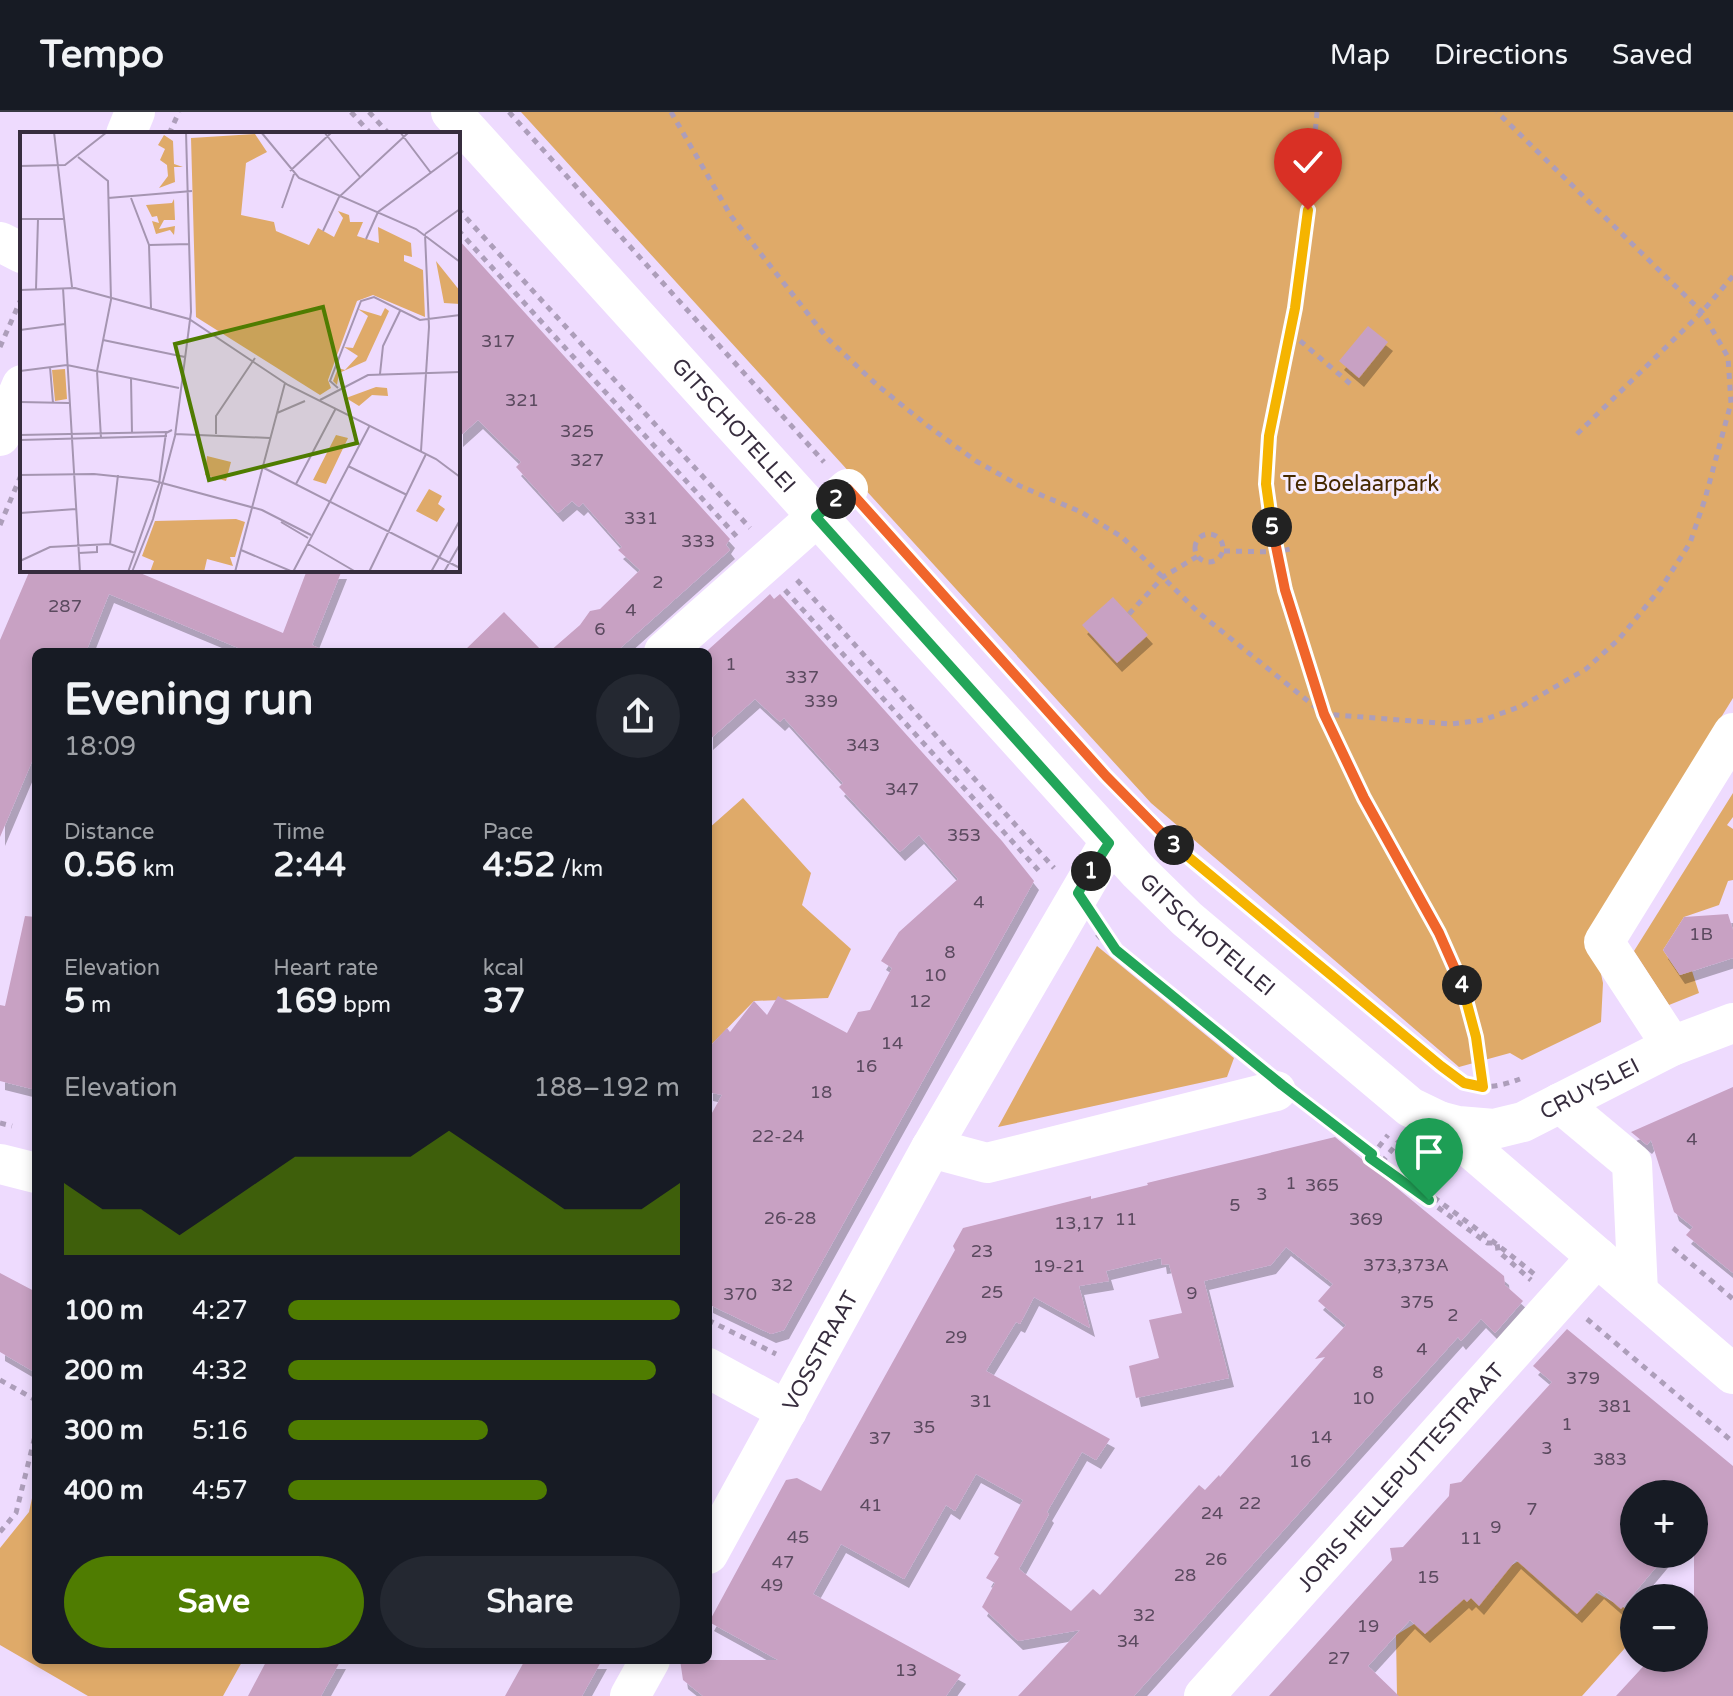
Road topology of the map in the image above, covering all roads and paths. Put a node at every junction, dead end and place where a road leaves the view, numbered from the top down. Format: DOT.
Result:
graph roads {
  1 [pos="135,112"];
  2 [pos="179,112"];
  3 [pos="351,112"];
  4 [pos="369,112"];
  5 [pos="451,112"];
  6 [pos="509,112"];
  7 [pos="671,112"];
  8 [pos="1317,112"];
  9 [pos="1497,112"];
  10 [pos="127,132"];
  11 [pos="170,132"];
  12 [pos="369,132"];
  13 [pos="387,132"];
  14 [pos="460,211"];
  15 [pos="460,232"];
  16 [pos="0,242"];
  17 [pos="20,252"];
  18 [pos="1733,276"];
  19 [pos="20,302"];
  20 [pos="1702,312"];
  21 [pos="1290,332"];
  22 [pos="0,347"];
  23 [pos="1354,387"];
  24 [pos="20,390"];
  25 [pos="1577,434"];
  26 [pos="0,436"];
  27 [pos="20,478"];
  28 [pos="848,489"];
  29 [pos="816,517"];
  30 [pos="0,525"];
  31 [pos="1290,549"];
  32 [pos="1224,551"];
  33 [pos="1277,552"];
  34 [pos="1198,556"];
  35 [pos="768,559"];
  36 [pos="1163,577"];
  37 [pos="1129,614"];
  38 [pos="668,648"];
  39 [pos="1324,714"];
  40 [pos="1733,733"];
  41 [pos="1109,843"];
  42 [pos="1039,871"];
  43 [pos="1078,893"];
  44 [pos="1093,929"];
  45 [pos="1733,1023"];
  46 [pos="1672,1046"];
  47 [pos="1278,1086"];
  48 [pos="1560,1103"];
  49 [pos="1439,1121"];
  50 [pos="1388,1134"];
  51 [pos="931,1148"];
  52 [pos="1371,1156"];
  53 [pos="0,1164"];
  54 [pos="32,1172"];
  55 [pos="1497,1243"];
  56 [pos="1597,1257"];
  57 [pos="1638,1292"];
  58 [pos="1560,1299"];
  59 [pos="712,1322"];
  60 [pos="712,1370"];
  61 [pos="809,1371"];
  62 [pos="1733,1374"];
  63 [pos="0,1380"];
  64 [pos="32,1398"];
  65 [pos="787,1411"];
  66 [pos="1733,1442"];
  67 [pos="32,1448"];
  68 [pos="0,1532"];
  69 [pos="712,1547"];
  70 [pos="648,1664"];
  71 [pos="630,1696"];
  72 [pos="1204,1696"];
  1 -- 10 [label="street"];
  2 -- 11 [label="path"];
  3 -- 12 [label="path"];
  4 -- 13 [label="path"];
  5 -- 29 [label="street, GITSCHOTELLEI"];
  6 -- 28 [label="path"];
  7 -- 36 [label="path"];
  8 -- 21 [label="path"];
  9 -- 20 [label="path"];
  14 -- 35 [label="path"];
  15 -- 35 [label="path"];
  16 -- 17 [label="street"];
  18 -- 20 [label="path"];
  19 -- 22 [label="path"];
  20 -- 25 [label="path"];
  20 -- 39 [label="path"];
  21 -- 23 [label="path"];
  21 -- 33 [label="path"];
  24 -- 26 [label="street"];
  27 -- 30 [label="path"];
  28 -- 29 [label="street"];
  28 -- 39 [label="path"];
  29 -- 35 [label="street"];
  29 -- 41 [label="street, GITSCHOTELLEI"];
  31 -- 33 [label="path"];
  32 -- 33 [label="path"];
  32 -- 34 [label="path"];
  32 -- 34 [label="path"];
  33 -- 39 [label="path"];
  34 -- 36 [label="path"];
  35 -- 38 [label="street"];
  35 -- 42 [label="path"];
  35 -- 43 [label="path"];
  36 -- 37 [label="path"];
  36 -- 39 [label="path"];
  40 -- 46 [label="street"];
  41 -- 43 [label="street, VOSSTRAAT"];
  41 -- 49 [label="street, GITSCHOTELLEI"];
  43 -- 47 [label="path"];
  43 -- 51 [label="street, VOSSTRAAT"];
  44 -- 47 [label="path"];
  45 -- 46 [label="street, CRUYSLEI"];
  46 -- 48 [label="street, CRUYSLEI"];
  47 -- 51 [label="street"];
  47 -- 52 [label="path"];
  48 -- 49 [label="street, CRUYSLEI"];
  48 -- 57 [label="street"];
  49 -- 56 [label="street, GITSCHOTELLEI"];
  50 -- 52 [label="path"];
  51 -- 61 [label="street, VOSSTRAAT"];
  52 -- 55 [label="path"];
  52 -- 55 [label="path"];
  53 -- 54 [label="street"];
  55 -- 58 [label="path"];
  56 -- 57 [label="street, GITSCHOTELLEI"];
  56 -- 58 [label="street, JORIS HELLEPUTTESTRAAT"];
  57 -- 62 [label="street, GITSCHOTELLEI"];
  58 -- 66 [label="path"];
  58 -- 72 [label="street, JORIS HELLEPUTTESTRAAT"];
  59 -- 61 [label="path"];
  60 -- 65 [label="street"];
  61 -- 65 [label="street, VOSSTRAAT"];
  63 -- 64 [label="path"];
  65 -- 69 [label="street, VOSSTRAAT"];
  67 -- 68 [label="path"];
  70 -- 71 [label="street"];
}
